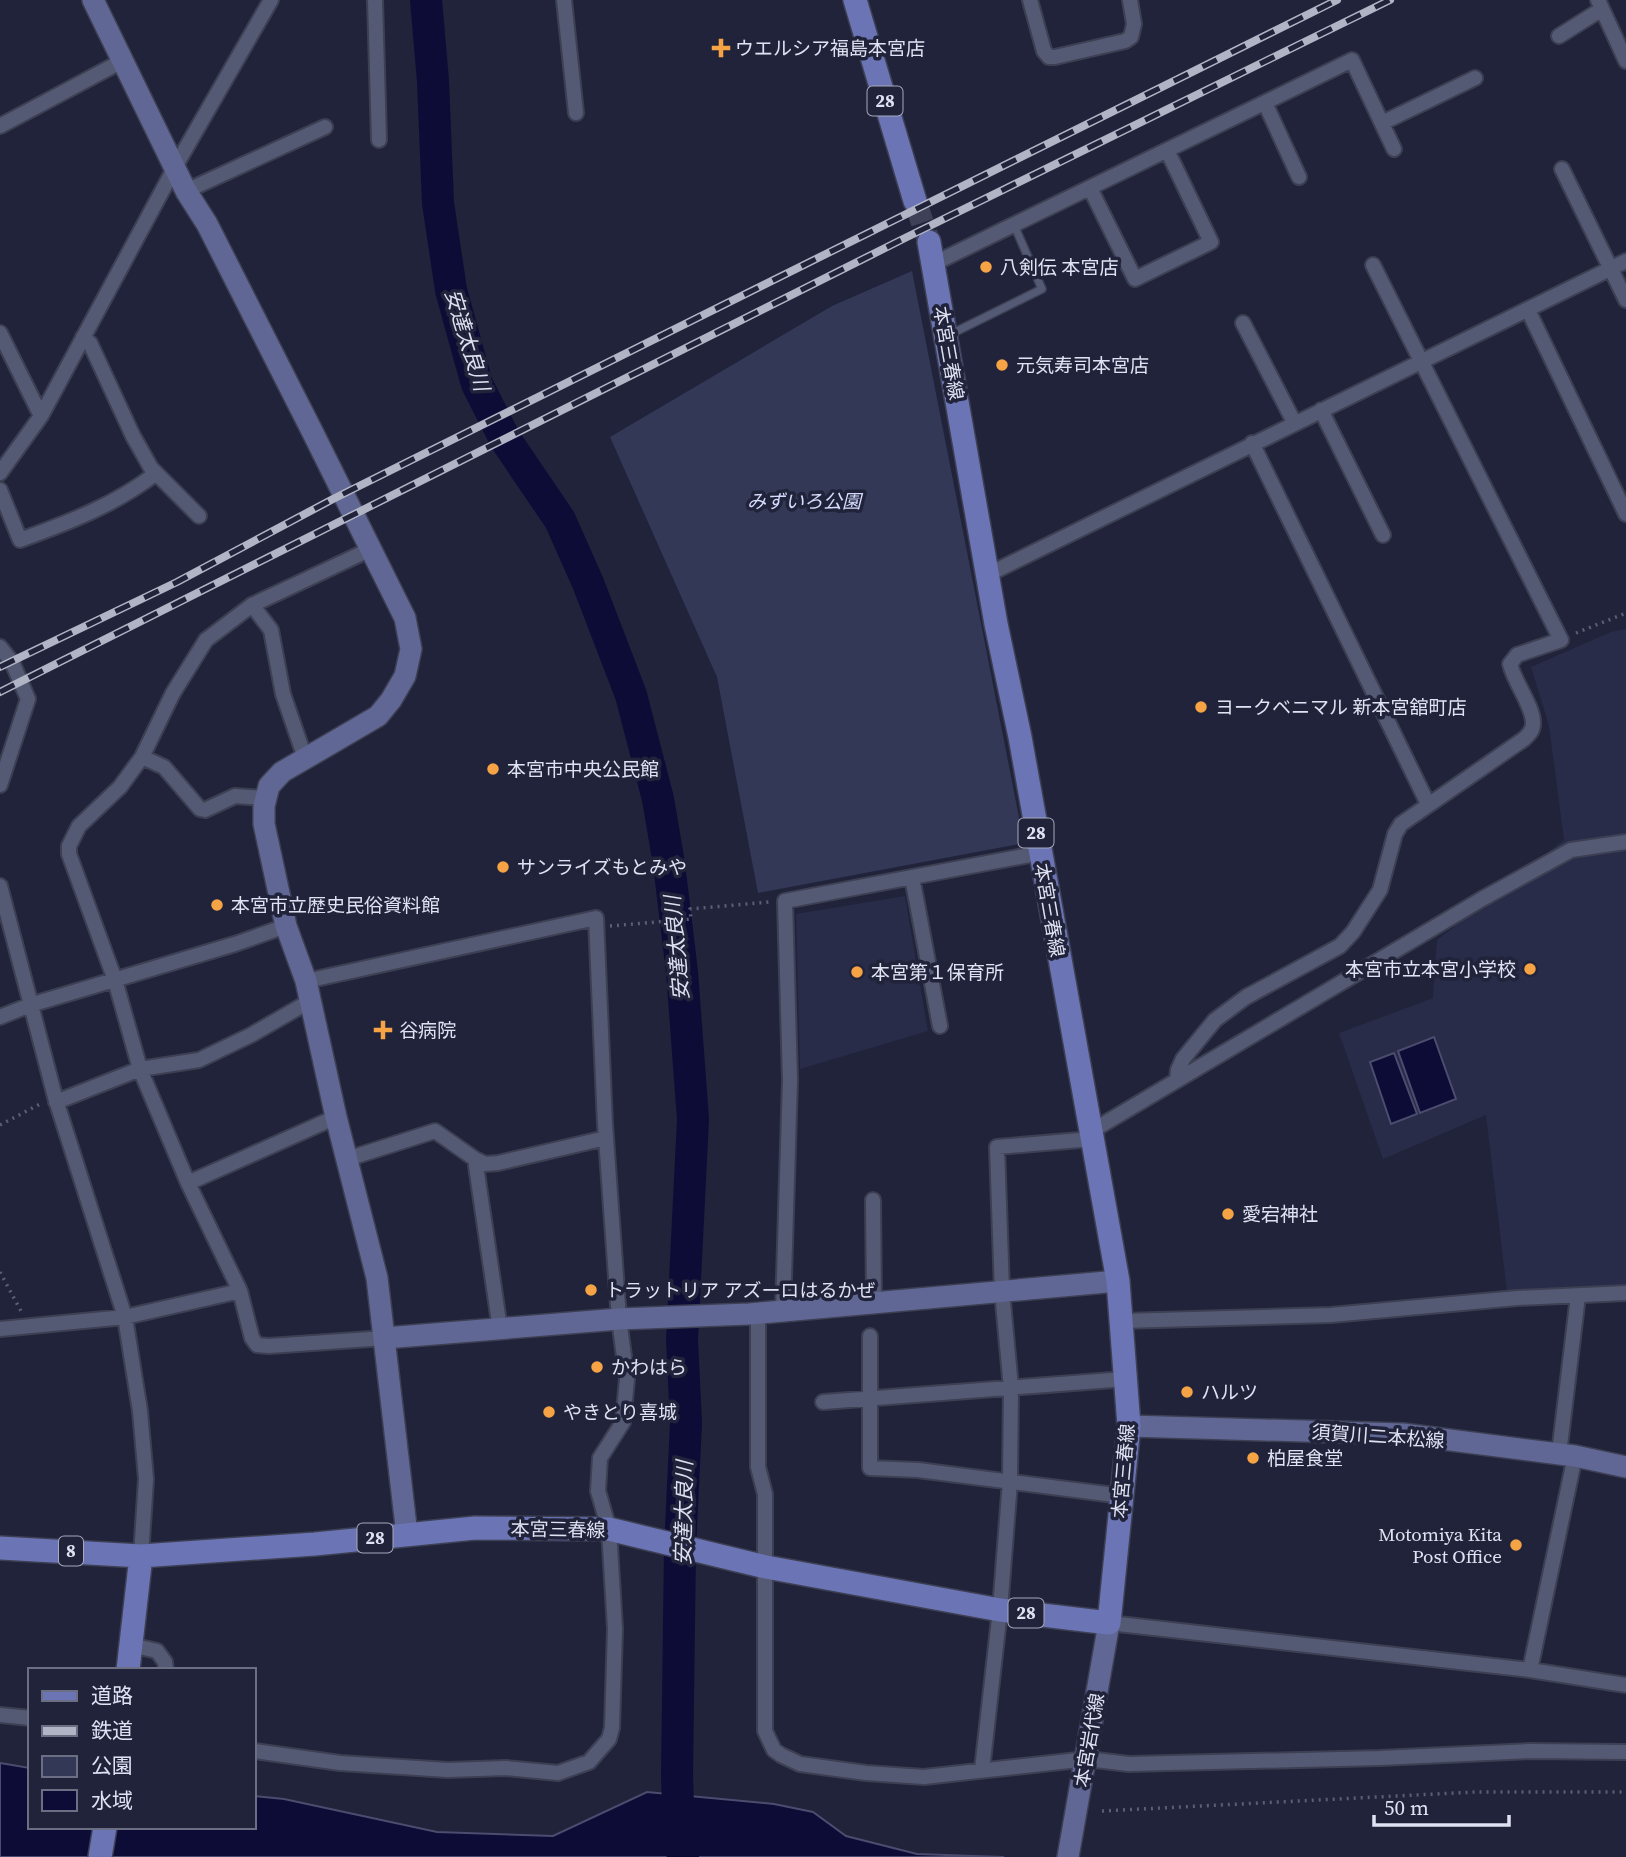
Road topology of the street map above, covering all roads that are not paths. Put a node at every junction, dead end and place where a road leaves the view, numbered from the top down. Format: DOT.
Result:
graph roads {
  1 [pos="93,0"];
  2 [pos="271,0"];
  3 [pos="375,0"];
  4 [pos="564,0"];
  5 [pos="855,0"];
  6 [pos="1030,0"];
  7 [pos="1130,0"];
  8 [pos="1600,4"];
  9 [pos="1559,36"];
  10 [pos="124,60"];
  11 [pos="1626,61"];
  12 [pos="1475,78"];
  13 [pos="1265,103"];
  14 [pos="576,113"];
  15 [pos="1382,123"];
  16 [pos="0,126"];
  17 [pos="325,127"];
  18 [pos="379,140"];
  19 [pos="1395,149"];
  20 [pos="1167,150"];
  21 [pos="174,167"];
  22 [pos="1562,169"];
  23 [pos="1299,177"];
  24 [pos="1090,188"];
  25 [pos="186,191"];
  26 [pos="915,201"];
  27 [pos="1014,225"];
  28 [pos="931,253"];
  29 [pos="1626,261"];
  30 [pos="1373,264"];
  31 [pos="1610,269"];
  32 [pos="1626,300"];
  33 [pos="1528,310"];
  34 [pos="1243,323"];
  35 [pos="0,333"];
  36 [pos="83,337"];
  37 [pos="946,337"];
  38 [pos="1423,362"];
  39 [pos="1321,410"];
  40 [pos="41,416"];
  41 [pos="1294,422"];
  42 [pos="1252,443"];
  43 [pos="0,473"];
  44 [pos="155,474"];
  45 [pos="0,490"];
  46 [pos="1626,514"];
  47 [pos="199,516"];
  48 [pos="1383,535"];
  49 [pos="370,549"];
  50 [pos="987,575"];
  51 [pos="252,605"];
  52 [pos="0,647"];
  53 [pos="142,757"];
  54 [pos="305,758"];
  55 [pos="0,785"];
  56 [pos="265,798"];
  57 [pos="1428,804"];
  58 [pos="1626,842"];
  59 [pos="1040,853"];
  60 [pos="912,877"];
  61 [pos="0,886"];
  62 [pos="286,926"];
  63 [pos="115,980"];
  64 [pos="308,991"];
  65 [pos="30,1005"];
  66 [pos="0,1017"];
  67 [pos="940,1026"];
  68 [pos="141,1069"];
  69 [pos="1177,1080"];
  70 [pos="55,1100"];
  71 [pos="336,1117"];
  72 [pos="1091,1136"];
  73 [pos="606,1138"];
  74 [pos="347,1159"];
  75 [pos="475,1159"];
  76 [pos="188,1183"];
  77 [pos="873,1200"];
  78 [pos="1118,1281"];
  79 [pos="240,1290"];
  80 [pos="1002,1291"];
  81 [pos="1626,1293"];
  82 [pos="1578,1296"];
  83 [pos="874,1302"];
  84 [pos="783,1310"];
  85 [pos="753,1313"];
  86 [pos="125,1317"];
  87 [pos="619,1319"];
  88 [pos="1122,1321"];
  89 [pos="0,1329"];
  90 [pos="500,1329"];
  91 [pos="870,1336"];
  92 [pos="385,1338"];
  93 [pos="1126,1379"];
  94 [pos="1011,1388"];
  95 [pos="869,1398"];
  96 [pos="823,1402"];
  97 [pos="1129,1426"];
  98 [pos="1567,1455"];
  99 [pos="1626,1467"];
  100 [pos="1010,1481"];
  101 [pos="1122,1496"];
  102 [pos="609,1529"];
  103 [pos="407,1535"];
  104 [pos="0,1548"];
  105 [pos="141,1556"];
  106 [pos="757,1565"];
  107 [pos="1000,1610"];
  108 [pos="1109,1623"];
  109 [pos="131,1645"];
  110 [pos="128,1668"];
  111 [pos="166,1668"];
  112 [pos="1530,1670"];
  113 [pos="1626,1685"];
  114 [pos="0,1715"];
  115 [pos="28,1717"];
  116 [pos="256,1751"];
  117 [pos="1626,1752"];
  118 [pos="1086,1765"];
  119 [pos="982,1770"];
  120 [pos="105,1829"];
  121 [pos="100,1857"];
  122 [pos="1068,1857"];
  1 -- 10 [label="street"];
  2 -- 21 [label="street"];
  3 -- 18 [label="street"];
  4 -- 14 [label="street"];
  5 -- 26 [label="main road, 28"];
  6 -- 7 [label="street"];
  8 -- 9 [label="street"];
  8 -- 11 [label="street"];
  10 -- 16 [label="street"];
  10 -- 21 [label="street"];
  12 -- 15 [label="street"];
  13 -- 15 [label="street"];
  13 -- 20 [label="street"];
  13 -- 23 [label="street"];
  15 -- 19 [label="street"];
  17 -- 25 [label="street"];
  20 -- 24 [label="street"];
  20 -- 24 [label="street"];
  21 -- 25 [label="street"];
  21 -- 36 [label="street"];
  22 -- 31 [label="street"];
  24 -- 27 [label="street"];
  25 -- 49 [label="street"];
  27 -- 28 [label="street"];
  27 -- 37 [label="lane"];
  28 -- 37 [label="main road, 本宮三春線 / 28"];
  29 -- 31 [label="street"];
  30 -- 38 [label="street"];
  31 -- 32 [label="street"];
  31 -- 33 [label="street"];
  33 -- 38 [label="street"];
  33 -- 46 [label="street"];
  34 -- 41 [label="street"];
  35 -- 40 [label="street"];
  36 -- 40 [label="street"];
  36 -- 44 [label="street"];
  37 -- 50 [label="main road, 本宮三春線 / 28"];
  38 -- 39 [label="street"];
  38 -- 57 [label="street"];
  39 -- 41 [label="street"];
  39 -- 48 [label="street"];
  40 -- 43 [label="street"];
  41 -- 42 [label="street"];
  42 -- 50 [label="street"];
  42 -- 57 [label="street"];
  44 -- 45 [label="street"];
  44 -- 47 [label="street"];
  49 -- 51 [label="street"];
  49 -- 54 [label="street"];
  50 -- 59 [label="main road, 本宮三春線 / 28"];
  51 -- 53 [label="street"];
  51 -- 54 [label="street"];
  52 -- 55 [label="street"];
  53 -- 56 [label="street"];
  53 -- 63 [label="street"];
  54 -- 56 [label="street"];
  56 -- 62 [label="street"];
  57 -- 69 [label="street"];
  58 -- 69 [label="street"];
  59 -- 60 [label="street"];
  59 -- 72 [label="main road, 本宮三春線 / 28"];
  60 -- 67 [label="street"];
  60 -- 84 [label="street"];
  61 -- 65 [label="street"];
  62 -- 63 [label="street"];
  62 -- 64 [label="street"];
  63 -- 65 [label="street"];
  63 -- 68 [label="street"];
  64 -- 68 [label="street"];
  64 -- 71 [label="street"];
  64 -- 73 [label="street"];
  65 -- 66 [label="street"];
  65 -- 70 [label="street"];
  68 -- 70 [label="street"];
  68 -- 76 [label="street"];
  69 -- 72 [label="street"];
  70 -- 86 [label="street"];
  71 -- 74 [label="street"];
  71 -- 76 [label="street"];
  72 -- 78 [label="main road, 本宮三春線 / 28"];
  72 -- 80 [label="street"];
  73 -- 75 [label="street"];
  73 -- 87 [label="street"];
  74 -- 75 [label="street"];
  74 -- 92 [label="street"];
  75 -- 90 [label="street"];
  76 -- 79 [label="street"];
  77 -- 83 [label="street"];
  78 -- 80 [label="street"];
  78 -- 88 [label="main road, 本宮三春線 / 28"];
  79 -- 86 [label="street"];
  79 -- 92 [label="street"];
  80 -- 83 [label="street"];
  80 -- 94 [label="street"];
  81 -- 82 [label="street"];
  82 -- 88 [label="street"];
  82 -- 98 [label="street"];
  83 -- 84 [label="street"];
  84 -- 85 [label="street"];
  85 -- 87 [label="street"];
  85 -- 106 [label="street"];
  86 -- 89 [label="street"];
  86 -- 105 [label="street"];
  87 -- 90 [label="street"];
  87 -- 102 [label="street"];
  88 -- 93 [label="main road, 本宮三春線 / 28"];
  90 -- 92 [label="street"];
  91 -- 95 [label="street"];
  92 -- 103 [label="street"];
  93 -- 94 [label="street"];
  93 -- 97 [label="main road, 本宮三春線 / 28"];
  94 -- 95 [label="street"];
  94 -- 100 [label="street"];
  95 -- 96 [label="street"];
  95 -- 100 [label="street"];
  97 -- 98 [label="street, 須賀川二本松線"];
  97 -- 101 [label="main road, 本宮三春線 / 28"];
  98 -- 99 [label="street, 須賀川二本松線"];
  98 -- 112 [label="street"];
  100 -- 101 [label="street"];
  100 -- 107 [label="street"];
  101 -- 108 [label="main road, 本宮三春線 / 28"];
  102 -- 103 [label="main road, 本宮三春線 / 28"];
  102 -- 106 [label="main road, 本宮三春線 / 28"];
  102 -- 116 [label="street"];
  103 -- 105 [label="main road, 本宮三春線 / 28"];
  104 -- 105 [label="main road, 8"];
  105 -- 109 [label="main road"];
  106 -- 107 [label="main road, 本宮三春線 / 28"];
  106 -- 119 [label="street"];
  107 -- 108 [label="main road, 本宮三春線 / 28"];
  107 -- 119 [label="street"];
  108 -- 112 [label="street"];
  108 -- 118 [label="street, 本宮岩代線"];
  109 -- 110 [label="main road"];
  109 -- 111 [label="street"];
  112 -- 113 [label="street"];
  114 -- 115 [label="street"];
  117 -- 118 [label="street"];
  118 -- 119 [label="street"];
  118 -- 122 [label="street, 本宮岩代線"];
  120 -- 121 [label="main road"];
}
